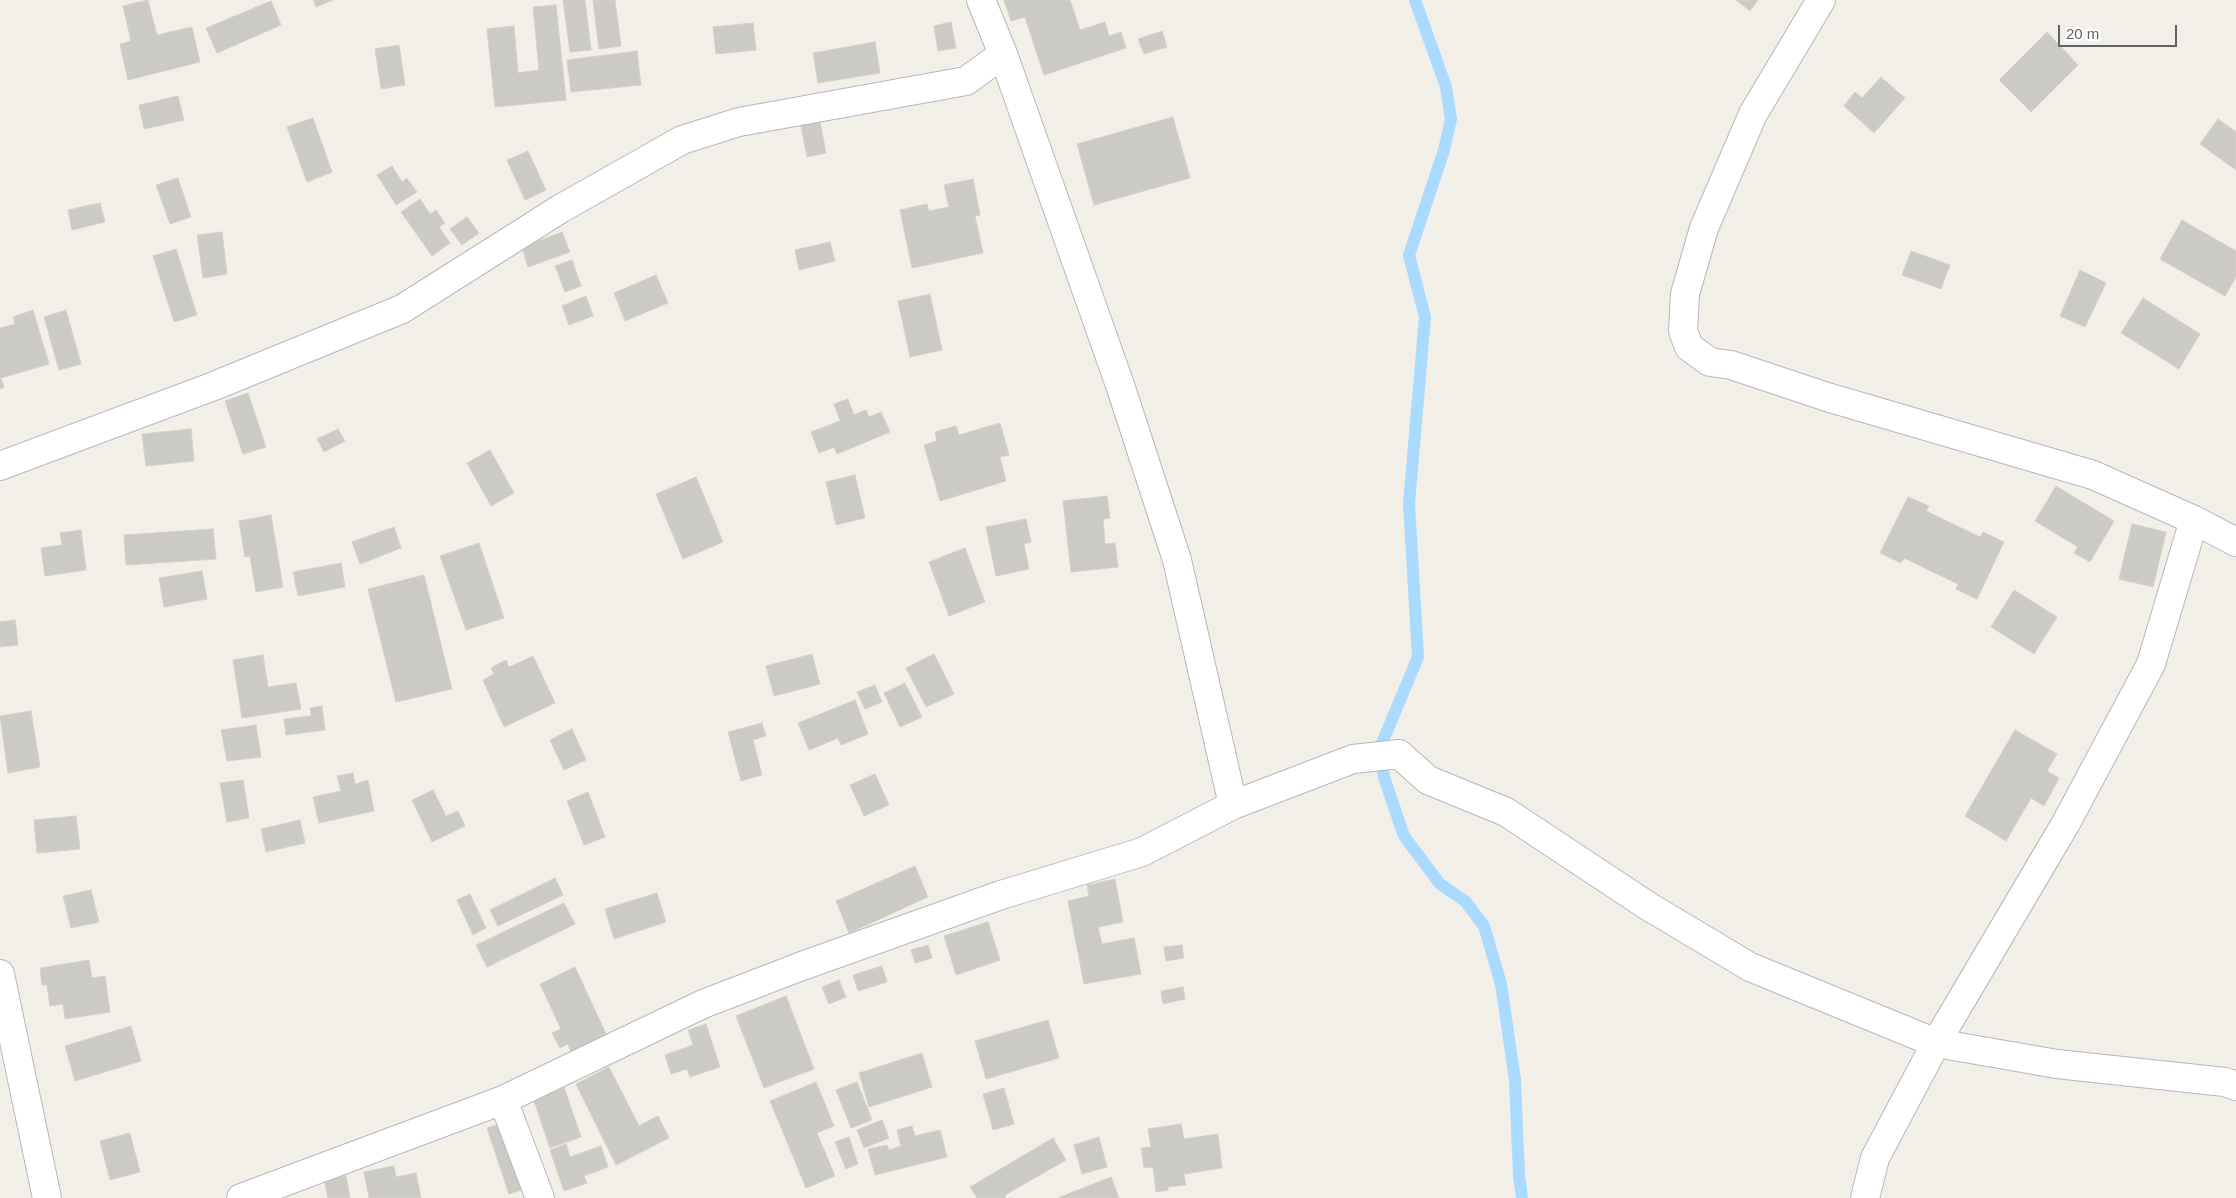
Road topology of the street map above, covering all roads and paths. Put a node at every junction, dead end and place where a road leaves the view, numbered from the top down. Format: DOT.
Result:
graph roads {
  1 [pos="981,0"];
  2 [pos="1822,0"];
  3 [pos="1003,54"];
  4 [pos="0,466"];
  5 [pos="2194,520"];
  6 [pos="2236,542"];
  7 [pos="1233,805"];
  8 [pos="0,974"];
  9 [pos="1936,1043"];
  10 [pos="2236,1086"];
  11 [pos="503,1100"];
  12 [pos="47,1198"];
  13 [pos="241,1198"];
  14 [pos="540,1198"];
  15 [pos="1865,1198"];
  1 -- 3 [label="street"];
  2 -- 5 [label="street"];
  3 -- 4 [label="street"];
  3 -- 7 [label="street"];
  5 -- 6 [label="street"];
  5 -- 9 [label="street"];
  7 -- 9 [label="street"];
  7 -- 11 [label="street"];
  8 -- 12 [label="street"];
  9 -- 10 [label="street"];
  9 -- 15 [label="street"];
  11 -- 13 [label="street"];
  11 -- 14 [label="street"];
}
